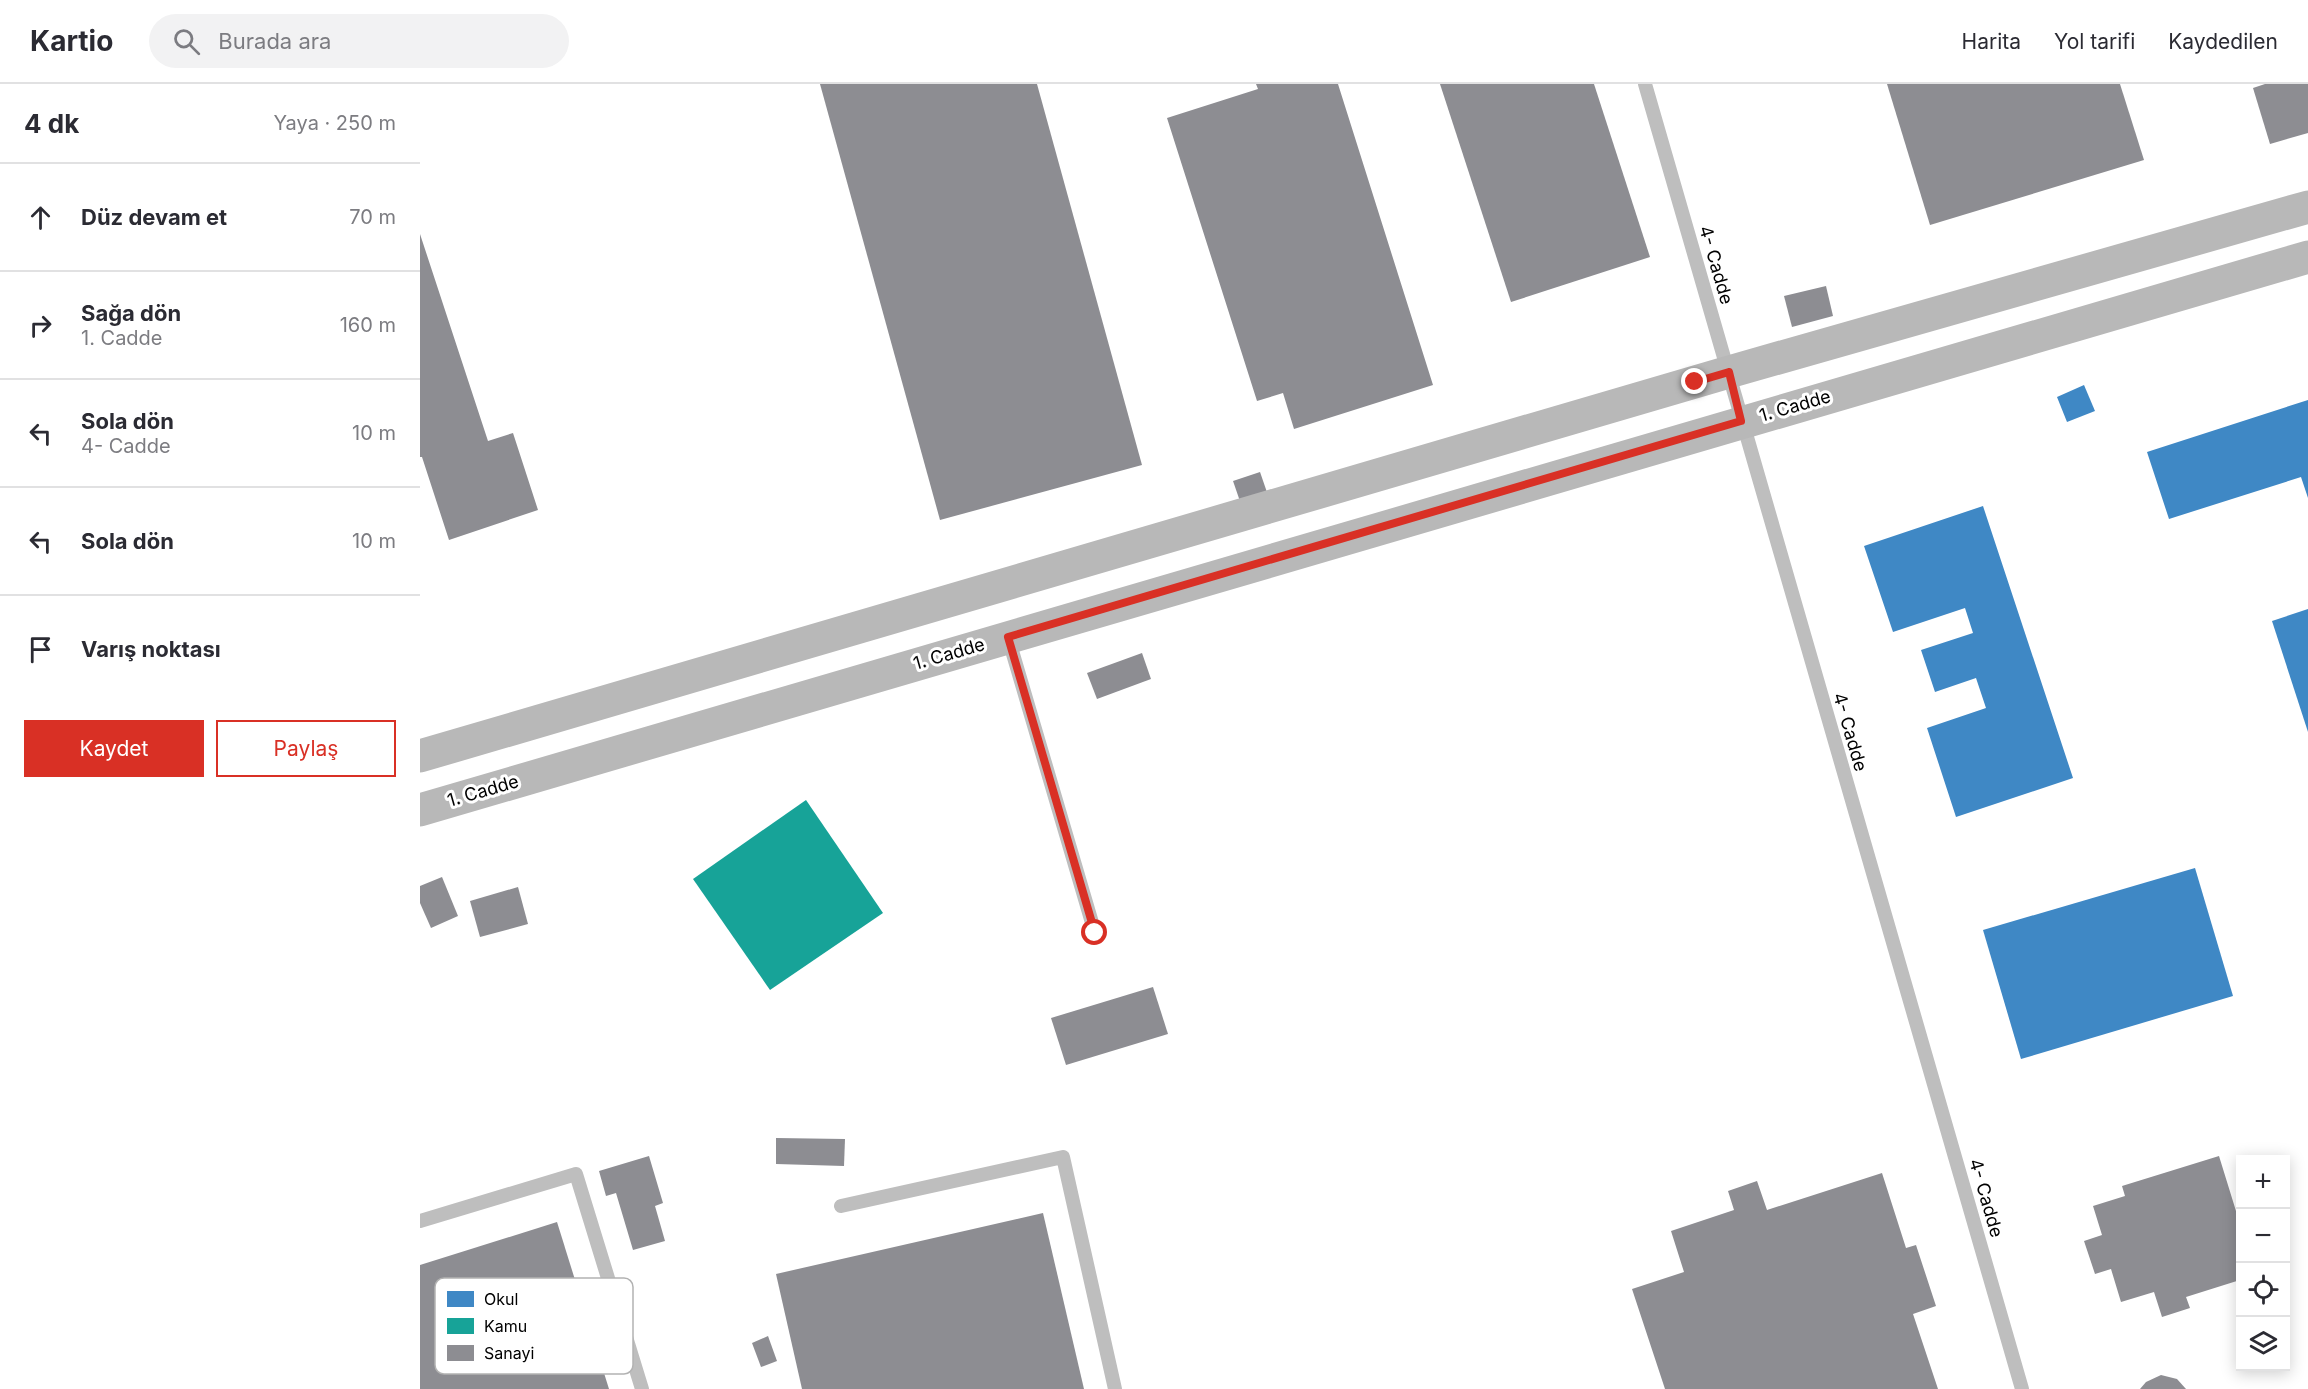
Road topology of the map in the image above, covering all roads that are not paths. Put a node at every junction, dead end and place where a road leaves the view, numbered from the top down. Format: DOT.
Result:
graph roads {
  1 [pos="1645,84"];
  2 [pos="2308,207"];
  3 [pos="2308,257"];
  4 [pos="1729,372"];
  5 [pos="1741,421"];
  6 [pos="1008,637"];
  7 [pos="420,756"];
  8 [pos="420,810"];
  9 [pos="1095,933"];
  10 [pos="841,1206"];
  11 [pos="420,1221"];
  12 [pos="608,1278"];
  13 [pos="633,1360"];
  14 [pos="642,1389"];
  15 [pos="1115,1389"];
  16 [pos="2022,1389"];
  1 -- 4 [label="lane, 4- Cadde"];
  2 -- 4 [label="street"];
  3 -- 5 [label="street, 1. Cadde"];
  4 -- 5 [label="lane, 4- Cadde"];
  4 -- 7 [label="street"];
  5 -- 6 [label="street, 1. Cadde"];
  5 -- 16 [label="lane, 4- Cadde"];
  6 -- 8 [label="street, 1. Cadde"];
  6 -- 9 [label="lane"];
  10 -- 15 [label="lane"];
  11 -- 12 [label="lane"];
  13 -- 14 [label="lane"];
}
